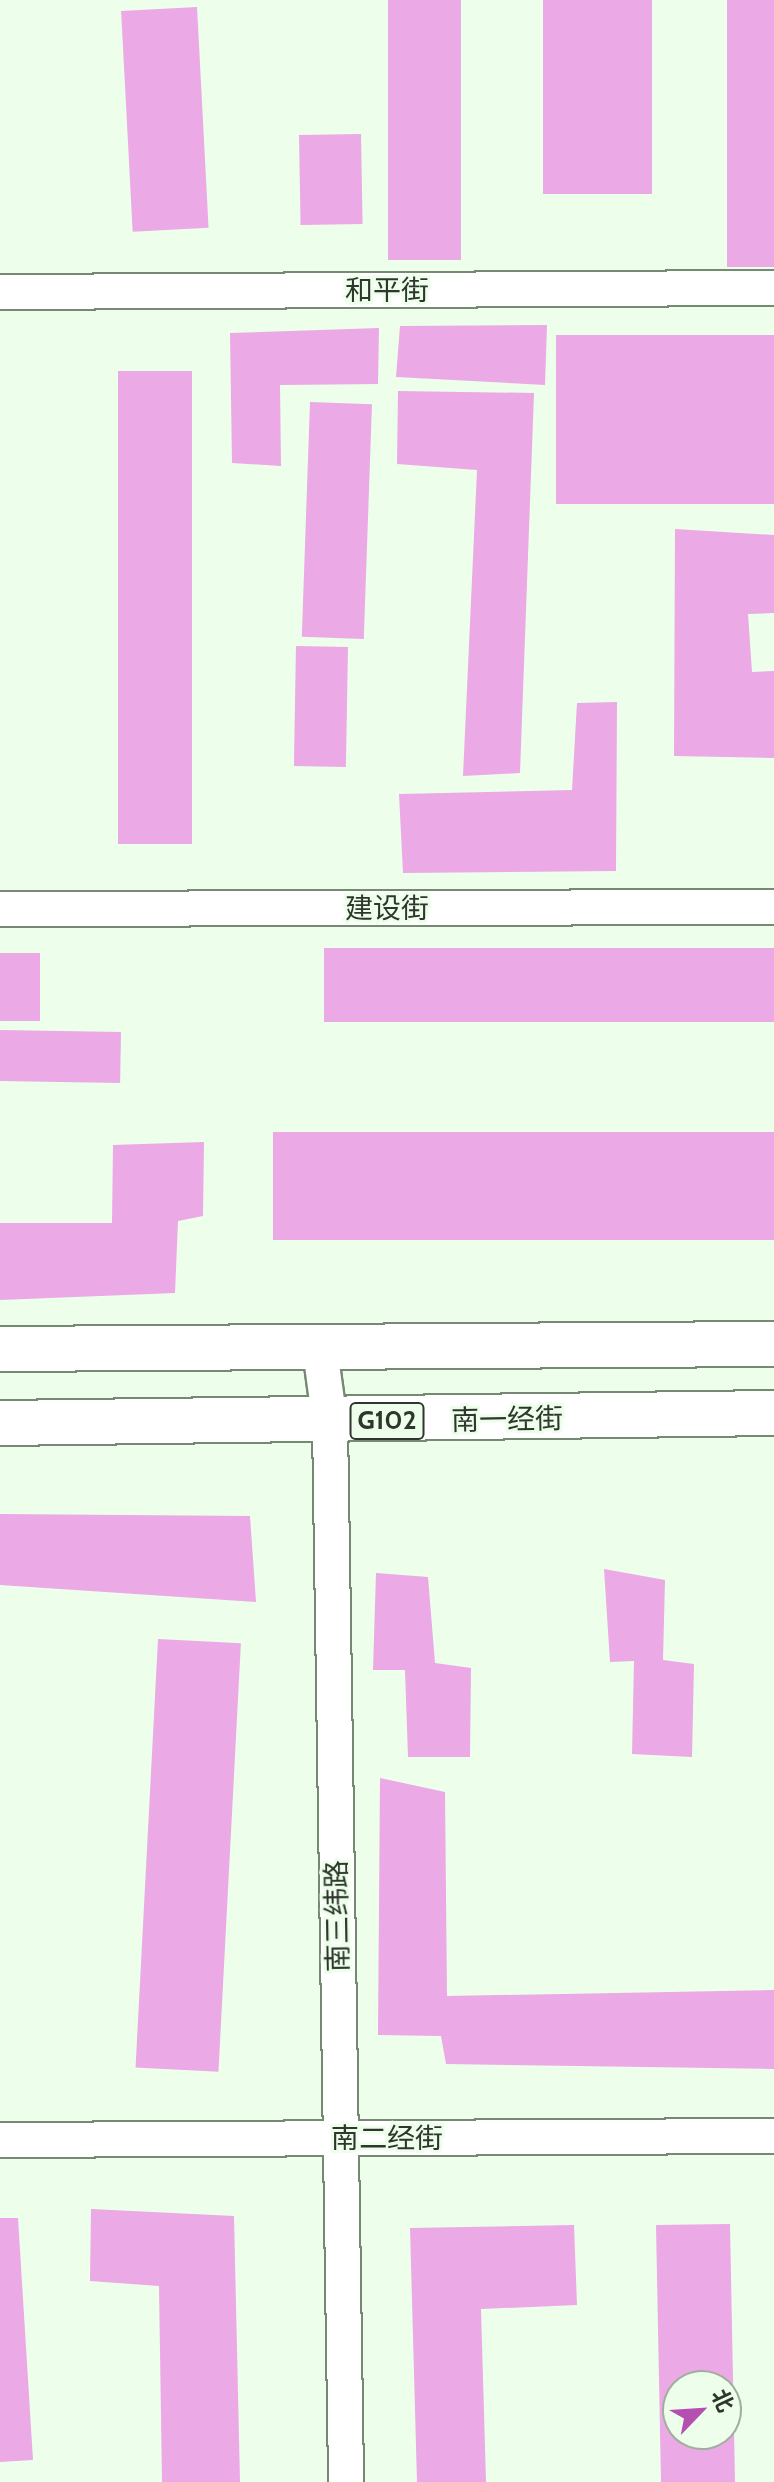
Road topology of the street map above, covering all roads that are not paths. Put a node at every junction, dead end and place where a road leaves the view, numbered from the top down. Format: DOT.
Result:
graph roads {
  1 [pos="774,288"];
  2 [pos="0,292"];
  3 [pos="774,907"];
  4 [pos="0,909"];
  5 [pos="774,1344"];
  6 [pos="0,1349"];
  7 [pos="320,1350"];
  8 [pos="774,1413"];
  9 [pos="0,1423"];
  10 [pos="330,1423"];
  11 [pos="774,2136"];
  12 [pos="340,2138"];
  13 [pos="0,2140"];
  14 [pos="346,2482"];
  1 -- 2 [label="street, 和平街"];
  3 -- 4 [label="street, 建设街"];
  5 -- 7 [label="highway"];
  6 -- 7 [label="highway"];
  7 -- 10 [label="street, 南三纬路"];
  8 -- 10 [label="highway, 南一经街 / G102"];
  9 -- 10 [label="highway, 南一经街 / G102"];
  10 -- 12 [label="street, 南三纬路"];
  11 -- 12 [label="street, 南二经街"];
  12 -- 13 [label="street, 南二经街"];
  12 -- 14 [label="street, 南三纬路"];
}
